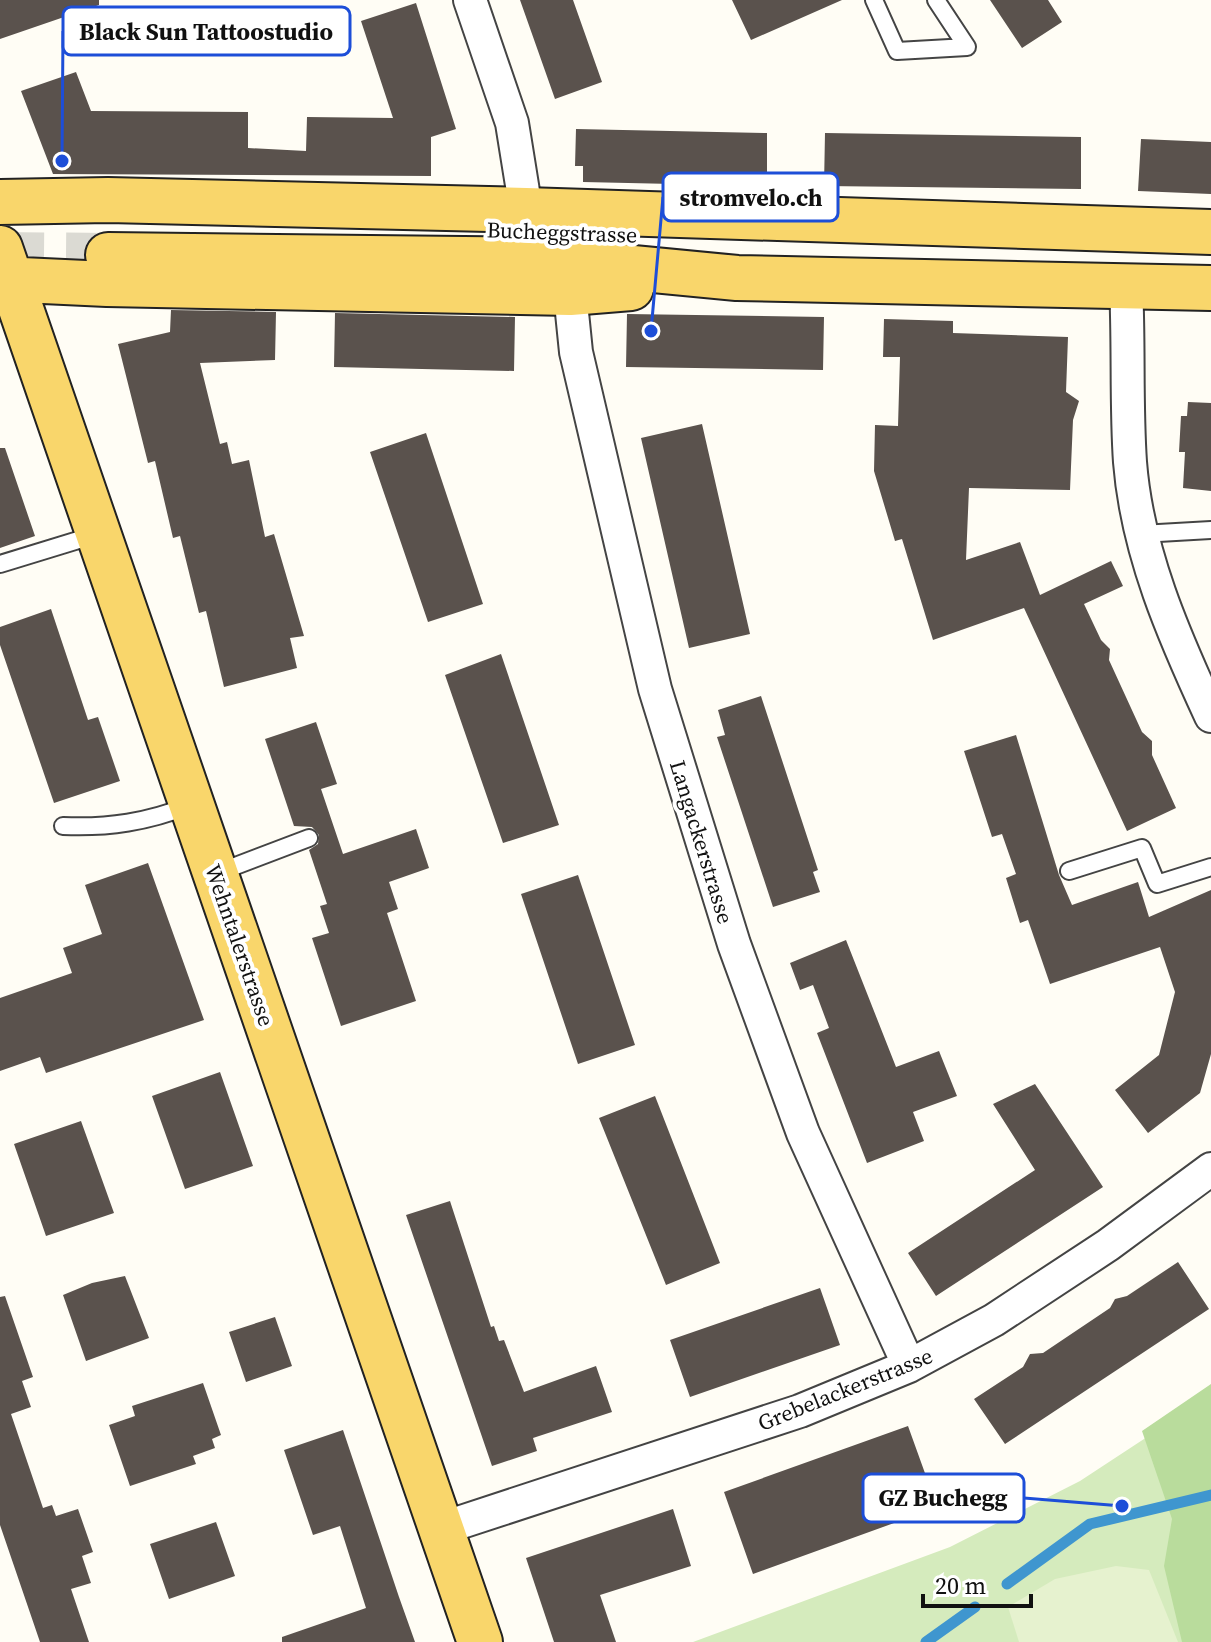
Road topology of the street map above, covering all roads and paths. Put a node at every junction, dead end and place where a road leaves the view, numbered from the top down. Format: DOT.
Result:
graph roads {
  1 [pos="470,0"];
  2 [pos="874,0"];
  3 [pos="936,0"];
  4 [pos="0,202"];
  5 [pos="526,210"];
  6 [pos="994,227"];
  7 [pos="1211,232"];
  8 [pos="1086,246"];
  9 [pos="1211,254"];
  10 [pos="4,269"];
  11 [pos="737,278"];
  12 [pos="1126,286"];
  13 [pos="1211,288"];
  14 [pos="570,293"];
  15 [pos="1211,530"];
  16 [pos="99,534"];
  17 [pos="1141,534"];
  18 [pos="0,564"];
  19 [pos="1211,716"];
  20 [pos="192,805"];
  21 [pos="63,826"];
  22 [pos="309,838"];
  23 [pos="1211,867"];
  24 [pos="1069,871"];
  25 [pos="216,873"];
  26 [pos="1211,1169"];
  27 [pos="909,1366"];
  28 [pos="440,1529"];
  29 [pos="480,1642"];
  1 -- 5 [label="street"];
  2 -- 3 [label="lane"];
  4 -- 5 [label="main road"];
  5 -- 6 [label="main road"];
  6 -- 7 [label="main road"];
  6 -- 8 [label="lane"];
  9 -- 11 [label="main road, Bucheggstrasse"];
  10 -- 14 [label="main road"];
  10 -- 16 [label="main road, Wehntalerstrasse"];
  11 -- 12 [label="main road, Bucheggstrasse"];
  11 -- 14 [label="main road"];
  12 -- 13 [label="main road, Bucheggstrasse"];
  12 -- 17 [label="street"];
  14 -- 27 [label="street, Langackerstrasse"];
  15 -- 17 [label="lane"];
  16 -- 18 [label="lane"];
  16 -- 20 [label="main road, Wehntalerstrasse"];
  17 -- 19 [label="street"];
  20 -- 21 [label="lane"];
  20 -- 25 [label="main road, Wehntalerstrasse"];
  22 -- 25 [label="lane"];
  23 -- 24 [label="lane"];
  25 -- 28 [label="main road, Wehntalerstrasse"];
  26 -- 27 [label="street, Grebelackerstrasse"];
  27 -- 28 [label="street, Grebelackerstrasse"];
  28 -- 29 [label="main road, Wehntalerstrasse"];
}
